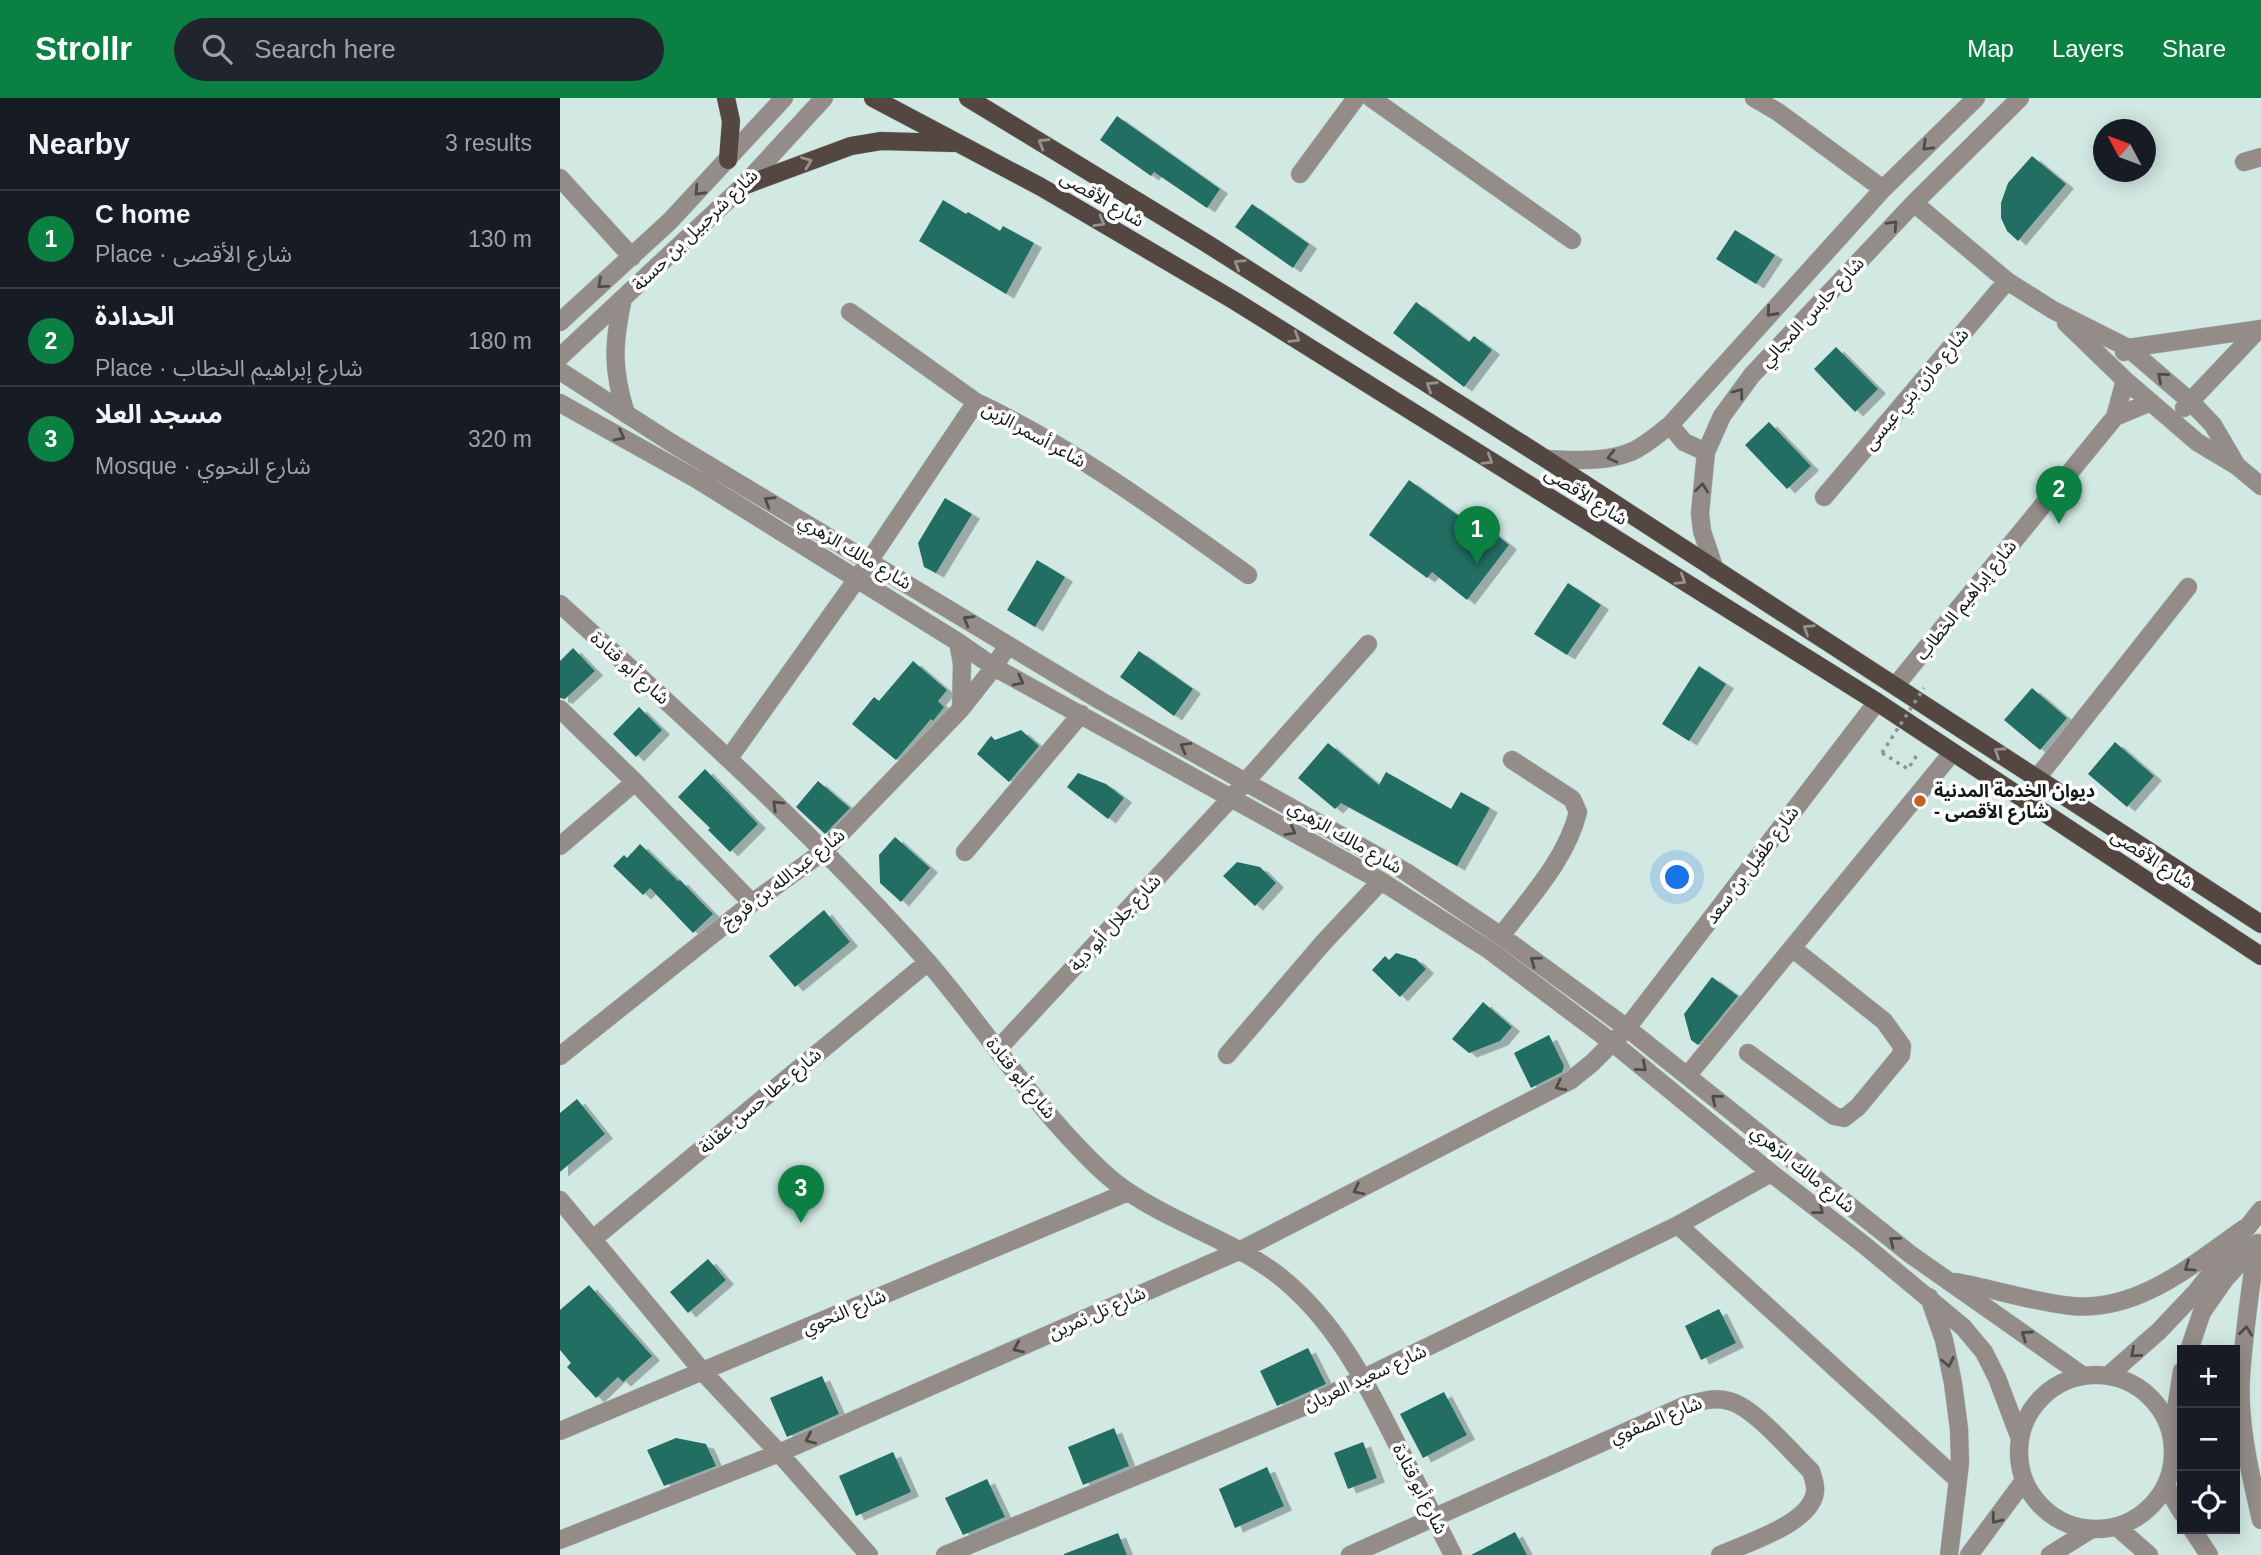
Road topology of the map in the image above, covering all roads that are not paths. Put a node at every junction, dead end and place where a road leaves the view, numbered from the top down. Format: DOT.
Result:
graph roads {
  1 [pos="726,98"];
  2 [pos="784,98"];
  3 [pos="824,98"];
  4 [pos="873,98"];
  5 [pos="968,98"];
  6 [pos="1356,98"];
  7 [pos="1371,98"];
  8 [pos="1754,98"];
  9 [pos="1975,98"];
  10 [pos="2020,98"];
  11 [pos="985,104"];
  12 [pos="960,144"];
  13 [pos="727,160"];
  14 [pos="1300,174"];
  15 [pos="560,178"];
  16 [pos="743,186"];
  17 [pos="1883,189"];
  18 [pos="1914,203"];
  19 [pos="1572,240"];
  20 [pos="632,257"];
  21 [pos="2007,281"];
  22 [pos="623,298"];
  23 [pos="2053,310"];
  24 [pos="850,312"];
  25 [pos="560,322"];
  26 [pos="2260,329"];
  27 [pos="2128,348"];
  28 [pos="560,358"];
  29 [pos="2110,367"];
  30 [pos="560,371"];
  31 [pos="2125,380"];
  32 [pos="976,402"];
  33 [pos="2151,402"];
  34 [pos="2191,402"];
  35 [pos="563,407"];
  36 [pos="626,414"];
  37 [pos="2115,417"];
  38 [pos="2172,419"];
  39 [pos="1670,425"];
  40 [pos="1706,452"];
  41 [pos="1546,459"];
  42 [pos="2237,466"];
  43 [pos="2261,486"];
  44 [pos="1824,497"];
  45 [pos="869,561"];
  46 [pos="1715,570"];
  47 [pos="1248,575"];
  48 [pos="857,579"];
  49 [pos="2188,587"];
  50 [pos="560,604"];
  51 [pos="958,642"];
  52 [pos="1368,644"];
  53 [pos="1009,645"];
  54 [pos="994,667"];
  55 [pos="1896,685"];
  56 [pos="1877,702"];
  57 [pos="560,709"];
  58 [pos="961,709"];
  59 [pos="1081,714"];
  60 [pos="1952,752"];
  61 [pos="729,758"];
  62 [pos="1512,760"];
  63 [pos="2037,778"];
  64 [pos="1245,780"];
  65 [pos="635,782"];
  66 [pos="1231,798"];
  67 [pos="560,846"];
  68 [pos="824,851"];
  69 [pos="965,852"];
  70 [pos="1381,881"];
  71 [pos="751,903"];
  72 [pos="2261,924"];
  73 [pos="1502,936"];
  74 [pos="1792,948"];
  75 [pos="2261,956"];
  76 [pos="928,962"];
  77 [pos="1627,1028"];
  78 [pos="1613,1043"];
  79 [pos="998,1049"];
  80 [pos="1748,1053"];
  81 [pos="1227,1055"];
  82 [pos="560,1056"];
  83 [pos="1687,1076"];
  84 [pos="1771,1173"];
  85 [pos="1128,1192"];
  86 [pos="560,1200"];
  87 [pos="2261,1210"];
  88 [pos="1678,1225"];
  89 [pos="2245,1228"];
  90 [pos="593,1239"];
  91 [pos="2259,1243"];
  92 [pos="1241,1250"];
  93 [pos="1949,1281"];
  94 [pos="1929,1297"];
  95 [pos="2191,1345"];
  96 [pos="703,1372"];
  97 [pos="2082,1375"];
  98 [pos="2109,1375"];
  99 [pos="1364,1379"];
  100 [pos="2177,1402"];
  101 [pos="560,1431"];
  102 [pos="2172,1434"];
  103 [pos="2019,1436"];
  104 [pos="779,1453"];
  105 [pos="1958,1480"];
  106 [pos="2023,1482"];
  107 [pos="2166,1486"];
  108 [pos="2177,1505"];
  109 [pos="1434,1518"];
  110 [pos="2261,1520"];
  111 [pos="2117,1527"];
  112 [pos="2090,1530"];
  113 [pos="2195,1534"];
  114 [pos="560,1540"];
  115 [pos="869,1555"];
  116 [pos="945,1555"];
  117 [pos="1350,1555"];
  118 [pos="1453,1555"];
  119 [pos="1720,1555"];
  120 [pos="1948,1555"];
  121 [pos="1969,1555"];
  122 [pos="2050,1555"];
  123 [pos="2149,1555"];
  124 [pos="2209,1555"];
  1 -- 13 [label="main road"];
  2 -- 13 [label="street, شارع شرحبيل بن حسنة"];
  3 -- 16 [label="street, شارع شرحبيل بن حسنة"];
  4 -- 12 [label="main road, شارع الأقصى"];
  5 -- 11 [label="main road, شارع الأقصى"];
  6 -- 14 [label="street"];
  7 -- 19 [label="street"];
  8 -- 17 [label="street"];
  9 -- 17 [label="street, شارع حابس المجالي, one-way"];
  10 -- 18 [label="street, شارع حابس المجالي"];
  41 -- 11 [label="main road, شارع الأقصى, one-way"];
  16 -- 12 [label="main road, one-way"];
  12 -- 56 [label="main road, شارع الأقصى, one-way"];
  13 -- 20 [label="street, شارع شرحبيل بن حسنة, one-way"];
  15 -- 20 [label="street"];
  16 -- 22 [label="street, شارع شرحبيل بن حسنة"];
  17 -- 39 [label="street, شارع حابس المجالي, one-way"];
  18 -- 21 [label="street"];
  40 -- 18 [label="street, شارع حابس المجالي, one-way"];
  20 -- 25 [label="street, شارع شرحبيل بن حسنة, one-way"];
  21 -- 23 [label="street"];
  21 -- 44 [label="street, شارع مازن بني عيسى"];
  22 -- 28 [label="street, شارع شرحبيل بن حسنة"];
  22 -- 36 [label="street"];
  23 -- 27 [label="street"];
  23 -- 29 [label="street"];
  24 -- 32 [label="street"];
  26 -- 27 [label="street"];
  26 -- 34 [label="street"];
  27 -- 29 [label="street"];
  34 -- 27 [label="street, one-way"];
  29 -- 31 [label="street"];
  30 -- 36 [label="street, شارع مالك الزهري"];
  31 -- 33 [label="street"];
  31 -- 37 [label="street, شارع إبراهيم الخطاب"];
  32 -- 45 [label="street, شاعر أسمر الزبن"];
  32 -- 47 [label="street, شاعر أسمر الزبن"];
  33 -- 37 [label="street, شارع إبراهيم الخطاب"];
  33 -- 38 [label="street"];
  34 -- 38 [label="street"];
  34 -- 42 [label="street"];
  35 -- 48 [label="street, شارع مالك الزهري, one-way"];
  45 -- 36 [label="street, شارع مالك الزهري, one-way"];
  37 -- 55 [label="street, شارع إبراهيم الخطاب"];
  38 -- 42 [label="street"];
  39 -- 40 [label="street"];
  39 -- 41 [label="street, شارع حابس المجالي, one-way"];
  46 -- 40 [label="street, شارع حابس المجالي, one-way"];
  41 -- 46 [label="main road, شارع الأقصى"];
  42 -- 43 [label="street"];
  45 -- 48 [label="street, شاعر أسمر الزبن"];
  53 -- 45 [label="street, شارع مالك الزهري, one-way"];
  55 -- 46 [label="main road, شارع الأقصى, one-way"];
  48 -- 51 [label="street, شارع مالك الزهري"];
  48 -- 61 [label="street, شاعر أسمر الزبن"];
  49 -- 63 [label="street"];
  50 -- 61 [label="street, شارع أبو قتادة"];
  51 -- 54 [label="street, شارع مالك الزهري"];
  51 -- 58 [label="street"];
  52 -- 64 [label="street, شارع جلال أبو دية"];
  53 -- 54 [label="street, شارع عبدالله بن فروخ"];
  64 -- 53 [label="street, شارع مالك الزهري, one-way"];
  54 -- 58 [label="street, شارع عبدالله بن فروخ"];
  54 -- 59 [label="street, شارع مالك الزهري, one-way"];
  63 -- 55 [label="main road, شارع الأقصى, one-way"];
  56 -- 60 [label="main road, شارع الأقصى"];
  56 -- 77 [label="street, شارع طفيل بن سعد"];
  57 -- 65 [label="street"];
  58 -- 68 [label="street, شارع عبدالله بن فروخ"];
  59 -- 66 [label="street, شارع مالك الزهري"];
  59 -- 69 [label="street"];
  60 -- 74 [label="street"];
  60 -- 75 [label="main road, شارع الأقصى"];
  68 -- 61 [label="street, شارع أبو قتادة, one-way"];
  62 -- 73 [label="street"];
  63 -- 72 [label="main road, شارع الأقصى"];
  64 -- 66 [label="street, شارع جلال أبو دية"];
  64 -- 73 [label="street, شارع مالك الزهري"];
  65 -- 67 [label="street"];
  65 -- 71 [label="street"];
  66 -- 70 [label="street, شارع مالك الزهري, one-way"];
  66 -- 79 [label="street, شارع جلال أبو دية"];
  68 -- 71 [label="street, شارع عبدالله بن فروخ"];
  68 -- 76 [label="street, شارع أبو قتادة"];
  70 -- 78 [label="street, شارع مالك الزهري"];
  70 -- 81 [label="street"];
  71 -- 82 [label="street, شارع عبدالله بن فروخ"];
  77 -- 73 [label="street, شارع مالك الزهري, one-way"];
  74 -- 80 [label="street"];
  74 -- 83 [label="street"];
  76 -- 79 [label="street, شارع أبو قتادة"];
  76 -- 90 [label="street, شارع عطا حسن عفانة"];
  77 -- 78 [label="street, شارع طفيل بن سعد"];
  77 -- 83 [label="street, شارع مالك الزهري"];
  78 -- 84 [label="street, شارع مالك الزهري, one-way"];
  78 -- 92 [label="street, شارع تل نمرين, one-way"];
  79 -- 85 [label="street, شارع أبو قتادة"];
  93 -- 83 [label="street, شارع مالك الزهري, one-way"];
  84 -- 88 [label="street, شارع سعيد العريان"];
  84 -- 94 [label="street, شارع مالك الزهري, one-way"];
  85 -- 92 [label="street, شارع أبو قتادة"];
  85 -- 96 [label="street, شارع النحوي"];
  86 -- 90 [label="street"];
  87 -- 89 [label="street"];
  88 -- 99 [label="street, شارع سعيد العريان"];
  88 -- 105 [label="street"];
  89 -- 93 [label="street, one-way"];
  89 -- 98 [label="street, one-way"];
  90 -- 96 [label="street"];
  91 -- 95 [label="street"];
  110 -- 91 [label="street, one-way"];
  92 -- 99 [label="street, شارع أبو قتادة"];
  92 -- 104 [label="street, شارع تل نمرين, one-way"];
  97 -- 93 [label="street, شارع مالك الزهري, one-way"];
  94 -- 103 [label="street, شارع مالك الزهري"];
  94 -- 105 [label="street, one-way"];
  96 -- 101 [label="street, شارع النحوي"];
  96 -- 104 [label="street"];
  97 -- 98 [label="street"];
  97 -- 103 [label="street"];
  98 -- 102 [label="street"];
  99 -- 109 [label="street, شارع أبو قتادة"];
  99 -- 116 [label="street, شارع سعيد العريان"];
  100 -- 102 [label="street"];
  102 -- 107 [label="street"];
  103 -- 106 [label="street"];
  104 -- 114 [label="street, شارع تل نمرين"];
  104 -- 115 [label="street"];
  105 -- 120 [label="street"];
  106 -- 112 [label="street"];
  106 -- 121 [label="street, one-way"];
  107 -- 108 [label="street"];
  107 -- 111 [label="street"];
  109 -- 117 [label="street, شارع الصفوي"];
  109 -- 118 [label="street, شارع أبو قتادة"];
  109 -- 119 [label="street, شارع الصفوي"];
  111 -- 112 [label="street"];
  111 -- 123 [label="street"];
  112 -- 122 [label="street"];
  113 -- 124 [label="street"];
}
